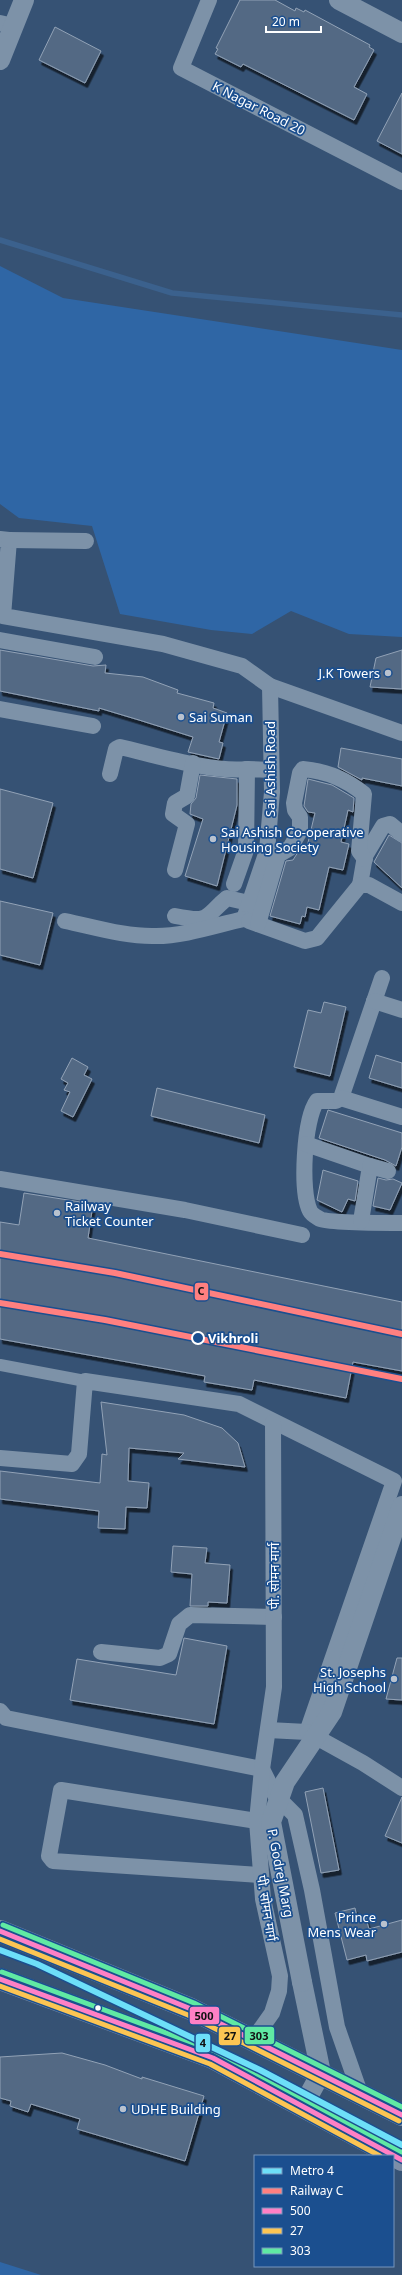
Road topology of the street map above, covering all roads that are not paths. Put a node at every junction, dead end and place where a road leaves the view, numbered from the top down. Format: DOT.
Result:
graph roads {
  1 [pos="24,0"];
  2 [pos="209,0"];
  3 [pos="339,0"];
  4 [pos="7,24"];
  5 [pos="402,33"];
  6 [pos="0,60"];
  7 [pos="402,182"];
  8 [pos="5,539"];
  9 [pos="86,541"];
  10 [pos="3,616"];
  11 [pos="0,640"];
  12 [pos="95,657"];
  13 [pos="270,686"];
  14 [pos="0,698"];
  15 [pos="0,709"];
  16 [pos="29,715"];
  17 [pos="93,726"];
  18 [pos="402,733"];
  19 [pos="193,763"];
  20 [pos="247,769"];
  21 [pos="271,770"];
  22 [pos="110,774"];
  23 [pos="402,834"];
  24 [pos="365,859"];
  25 [pos="175,870"];
  26 [pos="234,884"];
  27 [pos="360,885"];
  28 [pos="249,903"];
  29 [pos="402,903"];
  30 [pos="175,916"];
  31 [pos="65,920"];
  32 [pos="251,922"];
  33 [pos="382,978"];
  34 [pos="374,1001"];
  35 [pos="402,1010"];
  36 [pos="341,1098"];
  37 [pos="402,1117"];
  38 [pos="306,1144"];
  39 [pos="370,1166"];
  40 [pos="388,1171"];
  41 [pos="0,1179"];
  42 [pos="361,1222"];
  43 [pos="402,1223"];
  44 [pos="302,1235"];
  45 [pos="0,1365"];
  46 [pos="85,1381"];
  47 [pos="273,1422"];
  48 [pos="0,1458"];
  49 [pos="402,1506"];
  50 [pos="274,1617"];
  51 [pos="101,1652"];
  52 [pos="0,1711"];
  53 [pos="268,1730"];
  54 [pos="307,1732"];
  55 [pos="262,1769"];
  56 [pos="402,1788"];
  57 [pos="257,1821"];
  58 [pos="261,1874"];
  59 [pos="0,1932"];
  60 [pos="0,1979"];
  61 [pos="254,2040"];
  62 [pos="321,2073"];
  63 [pos="360,2093"];
  64 [pos="303,2106"];
  65 [pos="402,2115"];
  66 [pos="393,2155"];
  1 -- 4 [label="street"];
  2 -- 7 [label="street, K Nagar Road 20"];
  3 -- 5 [label="street"];
  4 -- 6 [label="street"];
  8 -- 9 [label="street"];
  8 -- 10 [label="street"];
  10 -- 11 [label="street"];
  10 -- 13 [label="street"];
  11 -- 12 [label="street"];
  13 -- 18 [label="street"];
  13 -- 21 [label="street, Sai Ashish Road"];
  14 -- 16 [label="street"];
  15 -- 16 [label="street"];
  16 -- 17 [label="street"];
  19 -- 20 [label="street"];
  19 -- 22 [label="street"];
  19 -- 25 [label="street"];
  20 -- 21 [label="street"];
  20 -- 26 [label="street"];
  21 -- 28 [label="street, Sai Ashish Road"];
  23 -- 24 [label="street"];
  24 -- 27 [label="street"];
  24 -- 32 [label="street"];
  27 -- 29 [label="street"];
  27 -- 32 [label="street"];
  28 -- 30 [label="street"];
  28 -- 32 [label="street, Sai Ashish Road"];
  31 -- 32 [label="street"];
  33 -- 34 [label="street"];
  34 -- 35 [label="street"];
  34 -- 36 [label="street"];
  36 -- 37 [label="street"];
  36 -- 38 [label="street"];
  38 -- 39 [label="street"];
  38 -- 42 [label="street"];
  39 -- 40 [label="street"];
  39 -- 42 [label="street"];
  41 -- 44 [label="street"];
  42 -- 43 [label="street"];
  45 -- 46 [label="street"];
  46 -- 47 [label="street"];
  46 -- 48 [label="street"];
  47 -- 50 [label="street, पी. सोमन मार्ग"];
  47 -- 54 [label="street"];
  49 -- 62 [label="street, P. Godrej Marg, bridge"];
  50 -- 51 [label="street"];
  50 -- 53 [label="street, पी. सोमन मार्ग"];
  52 -- 55 [label="street"];
  53 -- 54 [label="street"];
  53 -- 55 [label="street, पी. सोमन मार्ग"];
  54 -- 56 [label="street"];
  55 -- 57 [label="street, पी. सोमन मार्ग"];
  55 -- 63 [label="street"];
  57 -- 58 [label="street, पी. सोमन मार्ग"];
  57 -- 58 [label="street"];
  58 -- 61 [label="street, पी. सोमन मार्ग"];
  59 -- 61 [label="main road"];
  60 -- 64 [label="main road"];
  61 -- 62 [label="main road"];
  62 -- 63 [label="main road"];
  62 -- 64 [label="street"];
  63 -- 65 [label="main road"];
  64 -- 66 [label="main road"];
}
